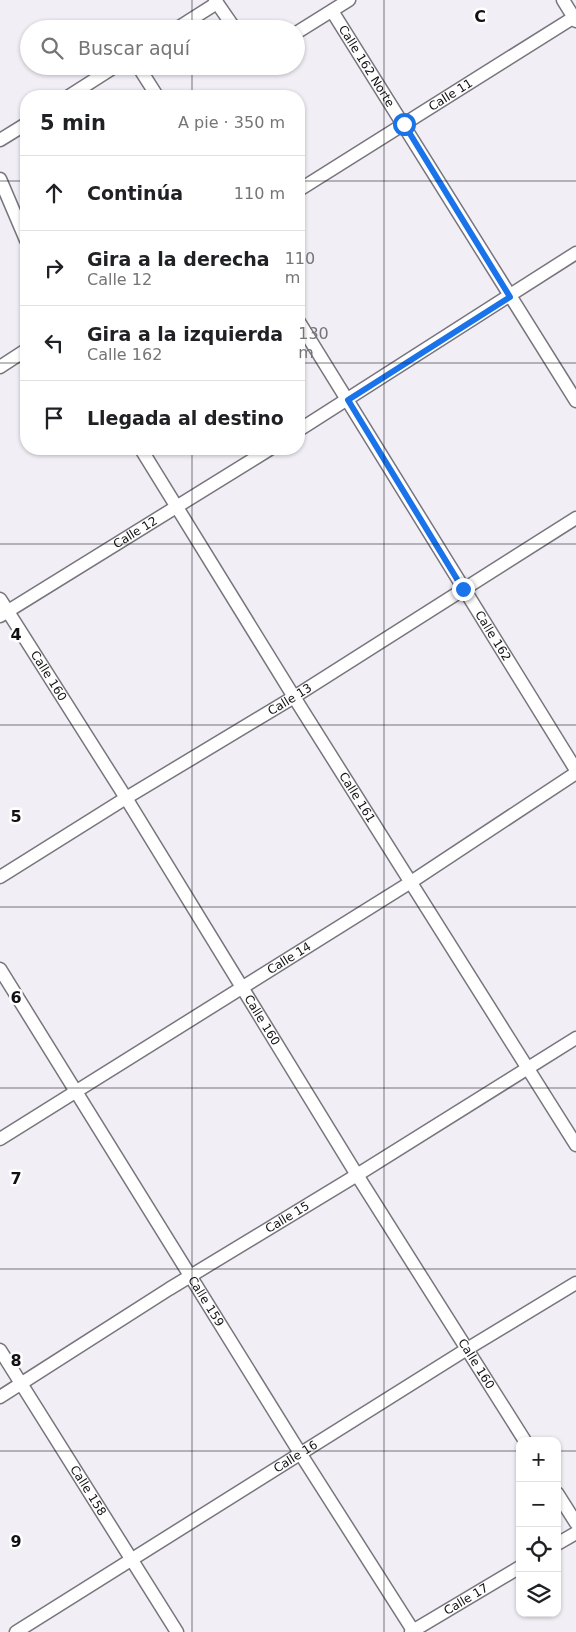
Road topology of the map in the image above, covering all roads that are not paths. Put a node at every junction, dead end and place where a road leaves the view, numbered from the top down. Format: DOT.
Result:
graph roads {
  1 [pos="349,0"];
  2 [pos="564,0"];
  3 [pos="216,2"];
  4 [pos="332,11"];
  5 [pos="575,18"];
  6 [pos="189,20"];
  7 [pos="229,20"];
  8 [pos="305,28"];
  9 [pos="102,75"];
  10 [pos="144,75"];
  11 [pos="78,90"];
  12 [pos="153,90"];
  13 [pos="404,124"];
  14 [pos="20,128"];
  15 [pos="0,140"];
  16 [pos="0,179"];
  17 [pos="305,186"];
  18 [pos="20,226"];
  19 [pos="576,254"];
  20 [pos="510,297"];
  21 [pos="305,332"];
  22 [pos="20,354"];
  23 [pos="0,367"];
  24 [pos="348,400"];
  25 [pos="576,401"];
  26 [pos="305,426"];
  27 [pos="145,455"];
  28 [pos="260,455"];
  29 [pos="178,507"];
  30 [pos="576,518"];
  31 [pos="463,589"];
  32 [pos="0,599"];
  33 [pos="4,614"];
  34 [pos="294,697"];
  35 [pos="576,772"];
  36 [pos="126,798"];
  37 [pos="0,877"];
  38 [pos="411,882"];
  39 [pos="0,969"];
  40 [pos="244,988"];
  41 [pos="576,1038"];
  42 [pos="528,1068"];
  43 [pos="76,1092"];
  44 [pos="0,1139"];
  45 [pos="576,1145"];
  46 [pos="357,1175"];
  47 [pos="191,1276"];
  48 [pos="576,1283"];
  49 [pos="467,1349"];
  50 [pos="0,1350"];
  51 [pos="21,1384"];
  52 [pos="0,1398"];
  53 [pos="522,1437"];
  54 [pos="300,1454"];
  55 [pos="561,1499"];
  56 [pos="576,1523"];
  57 [pos="576,1533"];
  58 [pos="561,1542"];
  59 [pos="132,1559"];
  60 [pos="516,1569"];
  61 [pos="16,1632"];
  62 [pos="177,1632"];
  63 [pos="413,1632"];
  1 -- 4 [label="street"];
  2 -- 5 [label="street"];
  3 -- 6 [label="street"];
  3 -- 7 [label="street"];
  4 -- 8 [label="street"];
  4 -- 13 [label="street, Calle 162 Norte"];
  5 -- 13 [label="street, Calle 11"];
  9 -- 11 [label="street"];
  10 -- 12 [label="street"];
  13 -- 17 [label="street, Calle 11"];
  13 -- 20 [label="street, Calle 162 Norte"];
  14 -- 15 [label="street"];
  16 -- 18 [label="street"];
  19 -- 20 [label="street"];
  20 -- 24 [label="street"];
  20 -- 25 [label="street, Calle 162 Norte"];
  21 -- 24 [label="street, Calle 162"];
  22 -- 23 [label="street"];
  24 -- 26 [label="street"];
  24 -- 31 [label="street, Calle 162"];
  27 -- 29 [label="street, Calle 161"];
  28 -- 29 [label="street, Calle 12"];
  29 -- 33 [label="street, Calle 12"];
  29 -- 34 [label="street, Calle 161"];
  30 -- 31 [label="street, Calle 13"];
  31 -- 34 [label="street, Calle 13"];
  31 -- 35 [label="street, Calle 162"];
  32 -- 33 [label="street, Calle 160"];
  33 -- 36 [label="street, Calle 160"];
  34 -- 36 [label="street, Calle 13"];
  34 -- 38 [label="street, Calle 161"];
  35 -- 38 [label="street, Calle 14"];
  36 -- 37 [label="street, Calle 13"];
  36 -- 40 [label="street, Calle 160"];
  38 -- 40 [label="street, Calle 14"];
  38 -- 42 [label="street, Calle 161"];
  39 -- 43 [label="street, Calle 159"];
  40 -- 43 [label="street, Calle 14"];
  40 -- 46 [label="street, Calle 160"];
  41 -- 42 [label="street, Calle 15"];
  42 -- 45 [label="street, Calle 161"];
  42 -- 46 [label="street, Calle 15"];
  43 -- 44 [label="street, Calle 14"];
  43 -- 47 [label="street, Calle 159"];
  46 -- 47 [label="street, Calle 15"];
  46 -- 49 [label="street, Calle 160"];
  47 -- 51 [label="street, Calle 15"];
  47 -- 54 [label="street, Calle 159"];
  48 -- 49 [label="street, Calle 16"];
  49 -- 53 [label="street, Calle 160"];
  49 -- 54 [label="street, Calle 16"];
  50 -- 51 [label="street, Calle 158"];
  51 -- 52 [label="street, Calle 15"];
  51 -- 59 [label="street, Calle 158"];
  54 -- 59 [label="street, Calle 16"];
  54 -- 63 [label="street, Calle 159"];
  55 -- 56 [label="street"];
  57 -- 58 [label="street"];
  59 -- 61 [label="street, Calle 16"];
  59 -- 62 [label="street, Calle 158"];
  60 -- 63 [label="street, Calle 17"];
}
